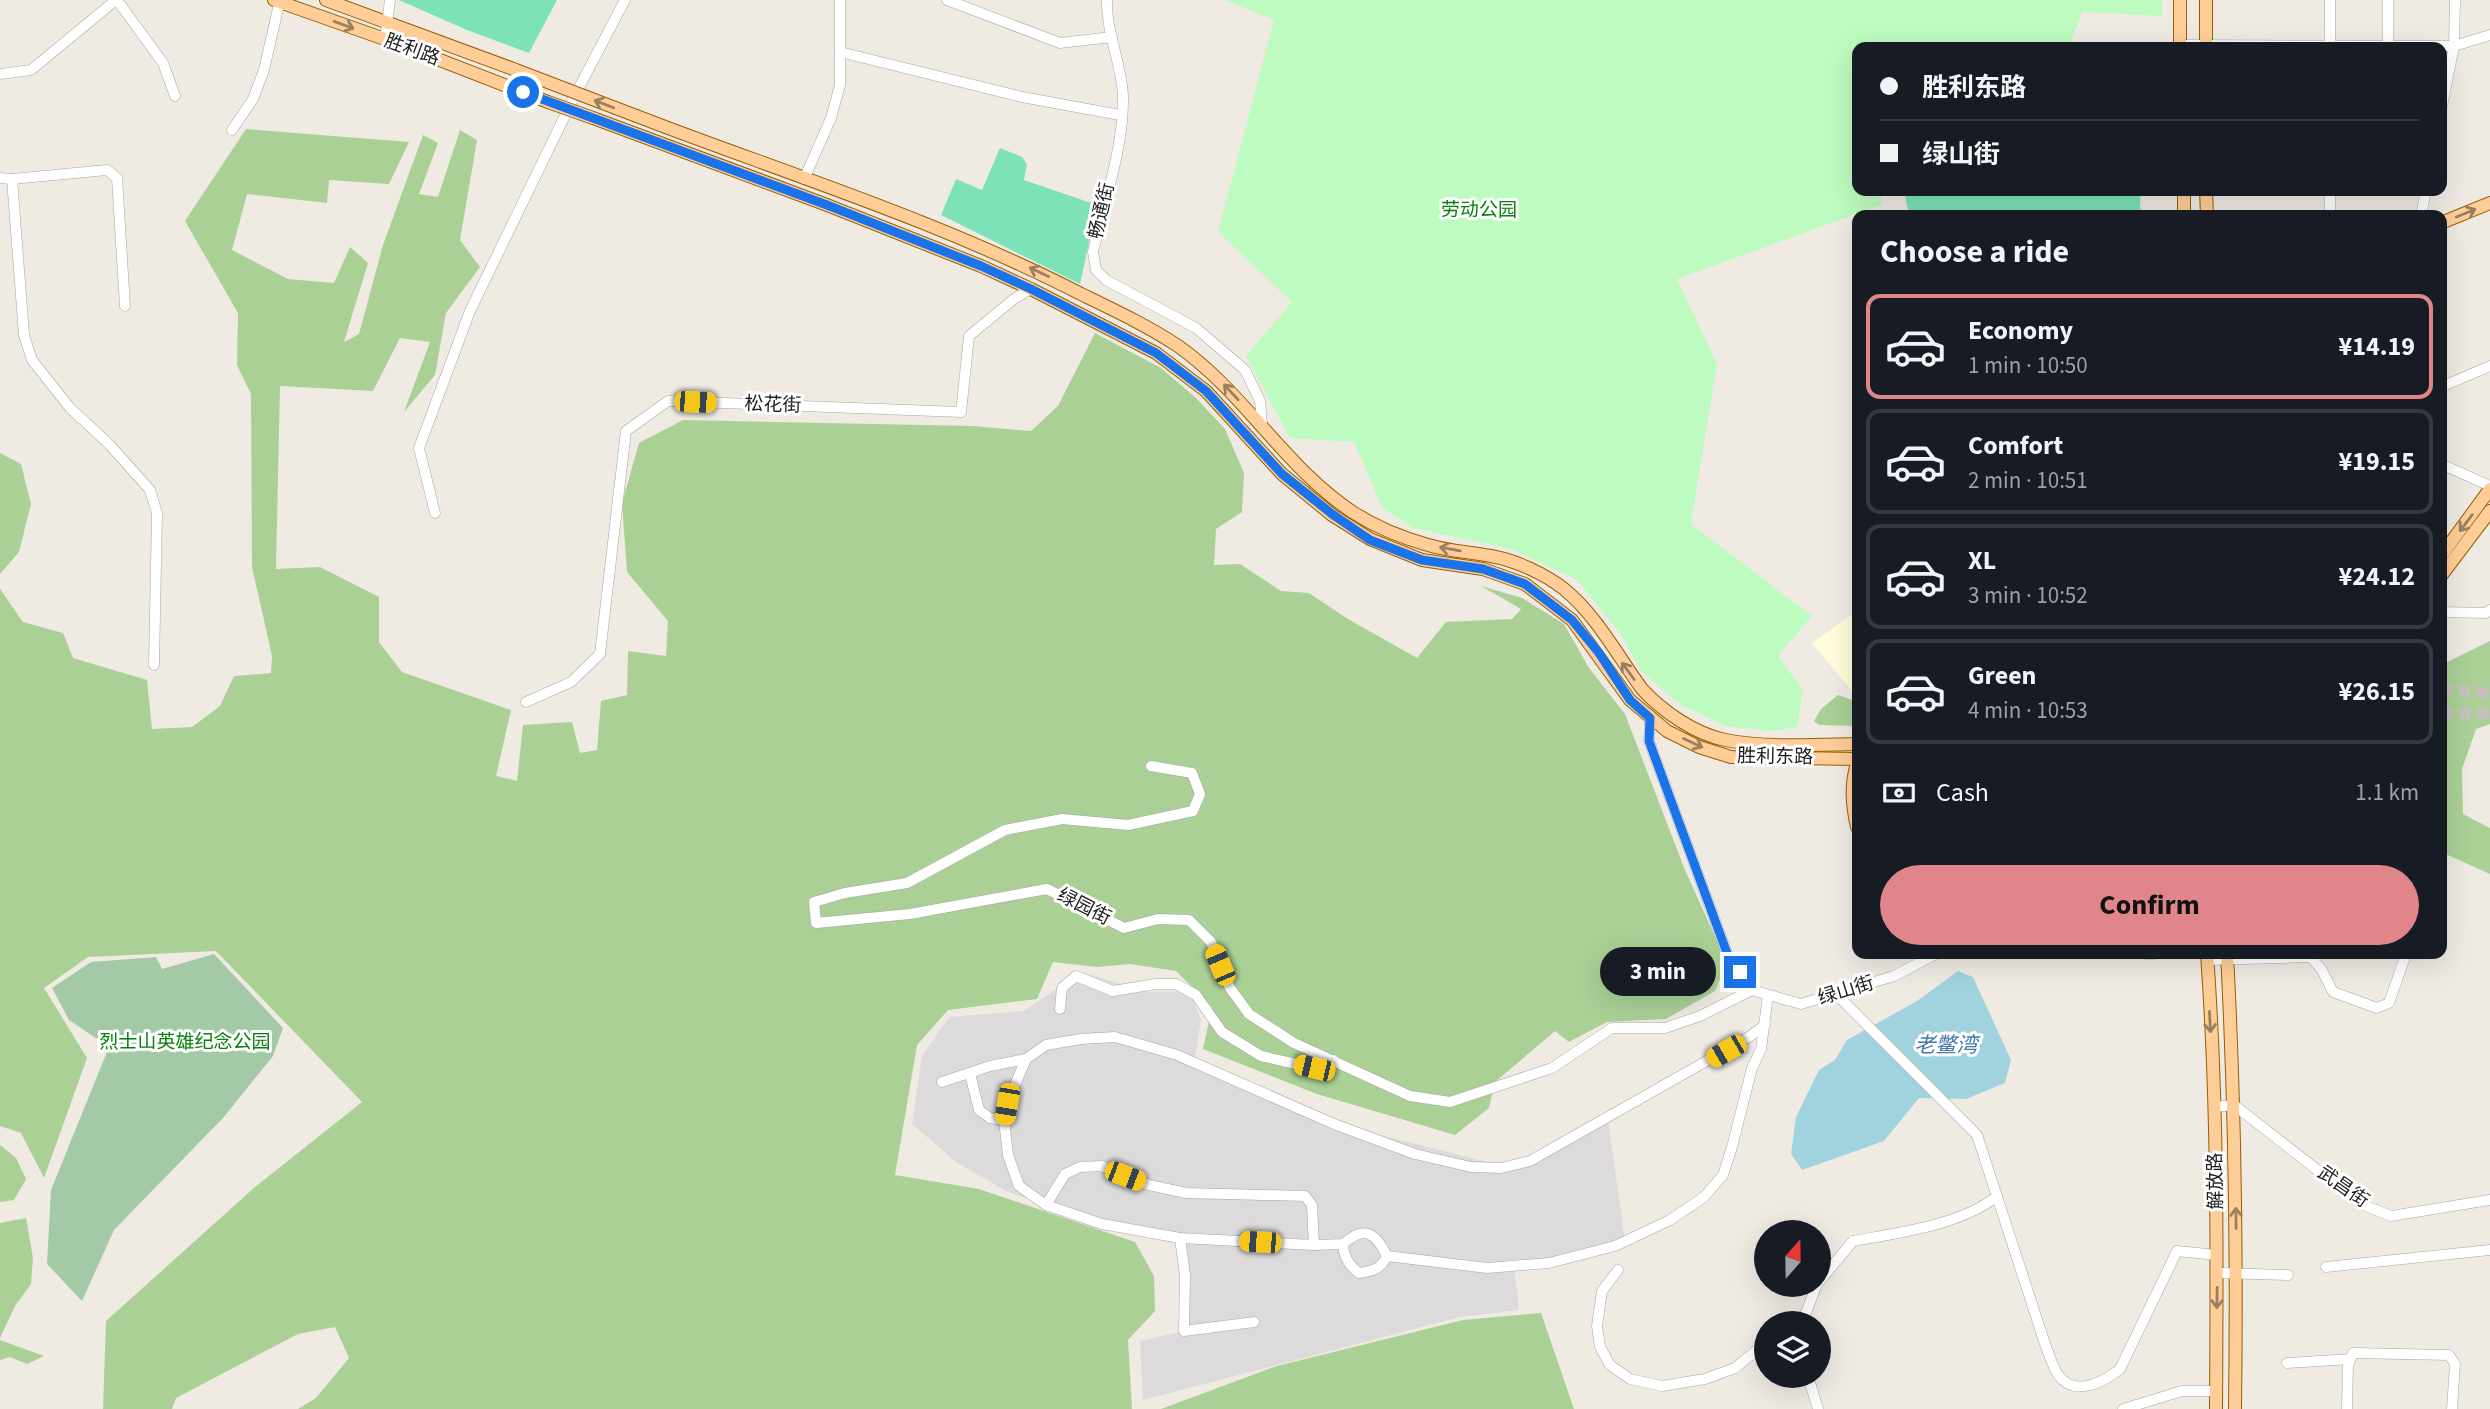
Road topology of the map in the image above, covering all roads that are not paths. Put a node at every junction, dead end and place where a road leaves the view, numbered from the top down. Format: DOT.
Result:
graph roads {
  1 [pos="116,0"];
  2 [pos="326,0"];
  3 [pos="390,0"];
  4 [pos="625,0"];
  5 [pos="840,0"];
  6 [pos="947,0"];
  7 [pos="1107,0"];
  8 [pos="2180,0"];
  9 [pos="2206,0"];
  10 [pos="2330,0"];
  11 [pos="2388,0"];
  12 [pos="2455,0"];
  13 [pos="278,1"];
  14 [pos="387,22"];
  15 [pos="2490,35"];
  16 [pos="1112,37"];
  17 [pos="385,40"];
  18 [pos="2180,42"];
  19 [pos="2206,42"];
  20 [pos="2330,42"];
  21 [pos="2388,42"];
  22 [pos="2447,46"];
  23 [pos="2454,46"];
  24 [pos="840,52"];
  25 [pos="0,74"];
  26 [pos="2447,81"];
  27 [pos="176,96"];
  28 [pos="548,102"];
  29 [pos="1121,116"];
  30 [pos="232,130"];
  31 [pos="0,178"];
  32 [pos="12,179"];
  33 [pos="804,179"];
  34 [pos="2490,202"];
  35 [pos="2447,220"];
  36 [pos="1031,289"];
  37 [pos="125,306"];
  38 [pos="2490,366"];
  39 [pos="2447,384"];
  40 [pos="1262,425"];
  41 [pos="2447,467"];
  42 [pos="2490,488"];
  43 [pos="2490,511"];
  44 [pos="435,513"];
  45 [pos="2447,558"];
  46 [pos="2490,610"];
  47 [pos="2447,612"];
  48 [pos="154,665"];
  49 [pos="526,702"];
  50 [pos="1650,718"];
  51 [pos="1850,744"];
  52 [pos="1852,759"];
  53 [pos="1151,766"];
  54 [pos="1926,959"];
  55 [pos="2207,959"];
  56 [pos="2227,959"];
  57 [pos="2313,959"];
  58 [pos="2404,959"];
  59 [pos="1752,990"];
  60 [pos="1836,994"];
  61 [pos="1768,995"];
  62 [pos="1060,1009"];
  63 [pos="1765,1025"];
  64 [pos="1026,1059"];
  65 [pos="1334,1060"];
  66 [pos="970,1074"];
  67 [pos="942,1082"];
  68 [pos="2234,1105"];
  69 [pos="2214,1107"];
  70 [pos="1004,1120"];
  71 [pos="1997,1196"];
  72 [pos="2490,1200"];
  73 [pos="1046,1205"];
  74 [pos="1180,1238"];
  75 [pos="1343,1244"];
  76 [pos="1314,1245"];
  77 [pos="2490,1250"];
  78 [pos="2217,1255"];
  79 [pos="1387,1256"];
  80 [pos="2326,1267"];
  81 [pos="1831,1268"];
  82 [pos="1618,1270"];
  83 [pos="2218,1273"];
  84 [pos="2237,1275"];
  85 [pos="2288,1275"];
  86 [pos="1254,1322"];
  87 [pos="1754,1353"];
  88 [pos="2351,1359"];
  89 [pos="2287,1363"];
  90 [pos="1812,1388"];
  91 [pos="2216,1391"];
  92 [pos="2137,1407"];
  93 [pos="1818,1409"];
  94 [pos="2123,1409"];
  95 [pos="2216,1409"];
  96 [pos="2235,1409"];
  97 [pos="2347,1409"];
  98 [pos="2452,1409"];
  1 -- 25 [label="street"];
  1 -- 27 [label="street"];
  2 -- 14 [label="main road, 胜利路"];
  3 -- 14 [label="street"];
  4 -- 44 [label="street"];
  5 -- 24 [label="street"];
  6 -- 16 [label="street"];
  7 -- 16 [label="street, 畅通街"];
  8 -- 18 [label="main road"];
  9 -- 19 [label="main road"];
  10 -- 20 [label="street"];
  11 -- 21 [label="street"];
  12 -- 23 [label="street"];
  13 -- 17 [label="main road, 胜利路, one-way"];
  13 -- 30 [label="street"];
  14 -- 17 [label="street"];
  33 -- 14 [label="main road, 胜利路, one-way, bridge"];
  15 -- 23 [label="street"];
  16 -- 29 [label="street, 畅通街"];
  17 -- 28 [label="main road, 胜利路"];
  22 -- 23 [label="street"];
  23 -- 26 [label="street"];
  24 -- 29 [label="street"];
  24 -- 33 [label="street"];
  28 -- 36 [label="main road, 胜利东路, bridge"];
  29 -- 40 [label="street, 畅通街"];
  31 -- 32 [label="street"];
  32 -- 37 [label="street"];
  32 -- 48 [label="street"];
  40 -- 33 [label="main road, 胜利路, one-way"];
  35 -- 34 [label="main road, one-way"];
  36 -- 49 [label="street, 松花街"];
  36 -- 50 [label="main road, 胜利东路"];
  38 -- 39 [label="street"];
  51 -- 40 [label="main road, 胜利路, one-way"];
  41 -- 42 [label="street"];
  42 -- 45 [label="main road, one-way"];
  43 -- 45 [label="main road"];
  46 -- 47 [label="street"];
  50 -- 52 [label="main road, 胜利东路, one-way"];
  50 -- 59 [label="street"];
  53 -- 65 [label="street, 绿园街"];
  54 -- 60 [label="street, 绿山街"];
  55 -- 69 [label="main road, 解放路, one-way"];
  56 -- 68 [label="main road, 解放路"];
  57 -- 58 [label="street"];
  59 -- 61 [label="street, 绿山街"];
  59 -- 65 [label="street, 绿园街"];
  60 -- 61 [label="street, 绿山街"];
  60 -- 71 [label="street"];
  61 -- 63 [label="street"];
  62 -- 65 [label="street"];
  63 -- 64 [label="street"];
  63 -- 79 [label="street"];
  64 -- 66 [label="street"];
  64 -- 70 [label="street"];
  66 -- 67 [label="street"];
  66 -- 70 [label="street"];
  68 -- 69 [label="street"];
  68 -- 72 [label="street, 武昌街"];
  84 -- 68 [label="main road, 解放路, one-way"];
  69 -- 78 [label="main road, 解放路"];
  70 -- 73 [label="street"];
  71 -- 78 [label="street"];
  71 -- 81 [label="street"];
  73 -- 74 [label="street"];
  73 -- 76 [label="street"];
  74 -- 76 [label="street"];
  74 -- 86 [label="street"];
  75 -- 76 [label="street"];
  75 -- 79 [label="street"];
  75 -- 79 [label="street"];
  77 -- 80 [label="street"];
  78 -- 83 [label="main road, 解放路"];
  82 -- 87 [label="street"];
  83 -- 84 [label="street"];
  83 -- 91 [label="main road, 解放路, one-way"];
  84 -- 85 [label="street"];
  84 -- 96 [label="main road, 解放路"];
  88 -- 89 [label="street"];
  88 -- 97 [label="street"];
  88 -- 98 [label="street"];
  90 -- 93 [label="street"];
  91 -- 92 [label="street"];
  91 -- 95 [label="main road, 解放路"];
  92 -- 94 [label="street"];
}
